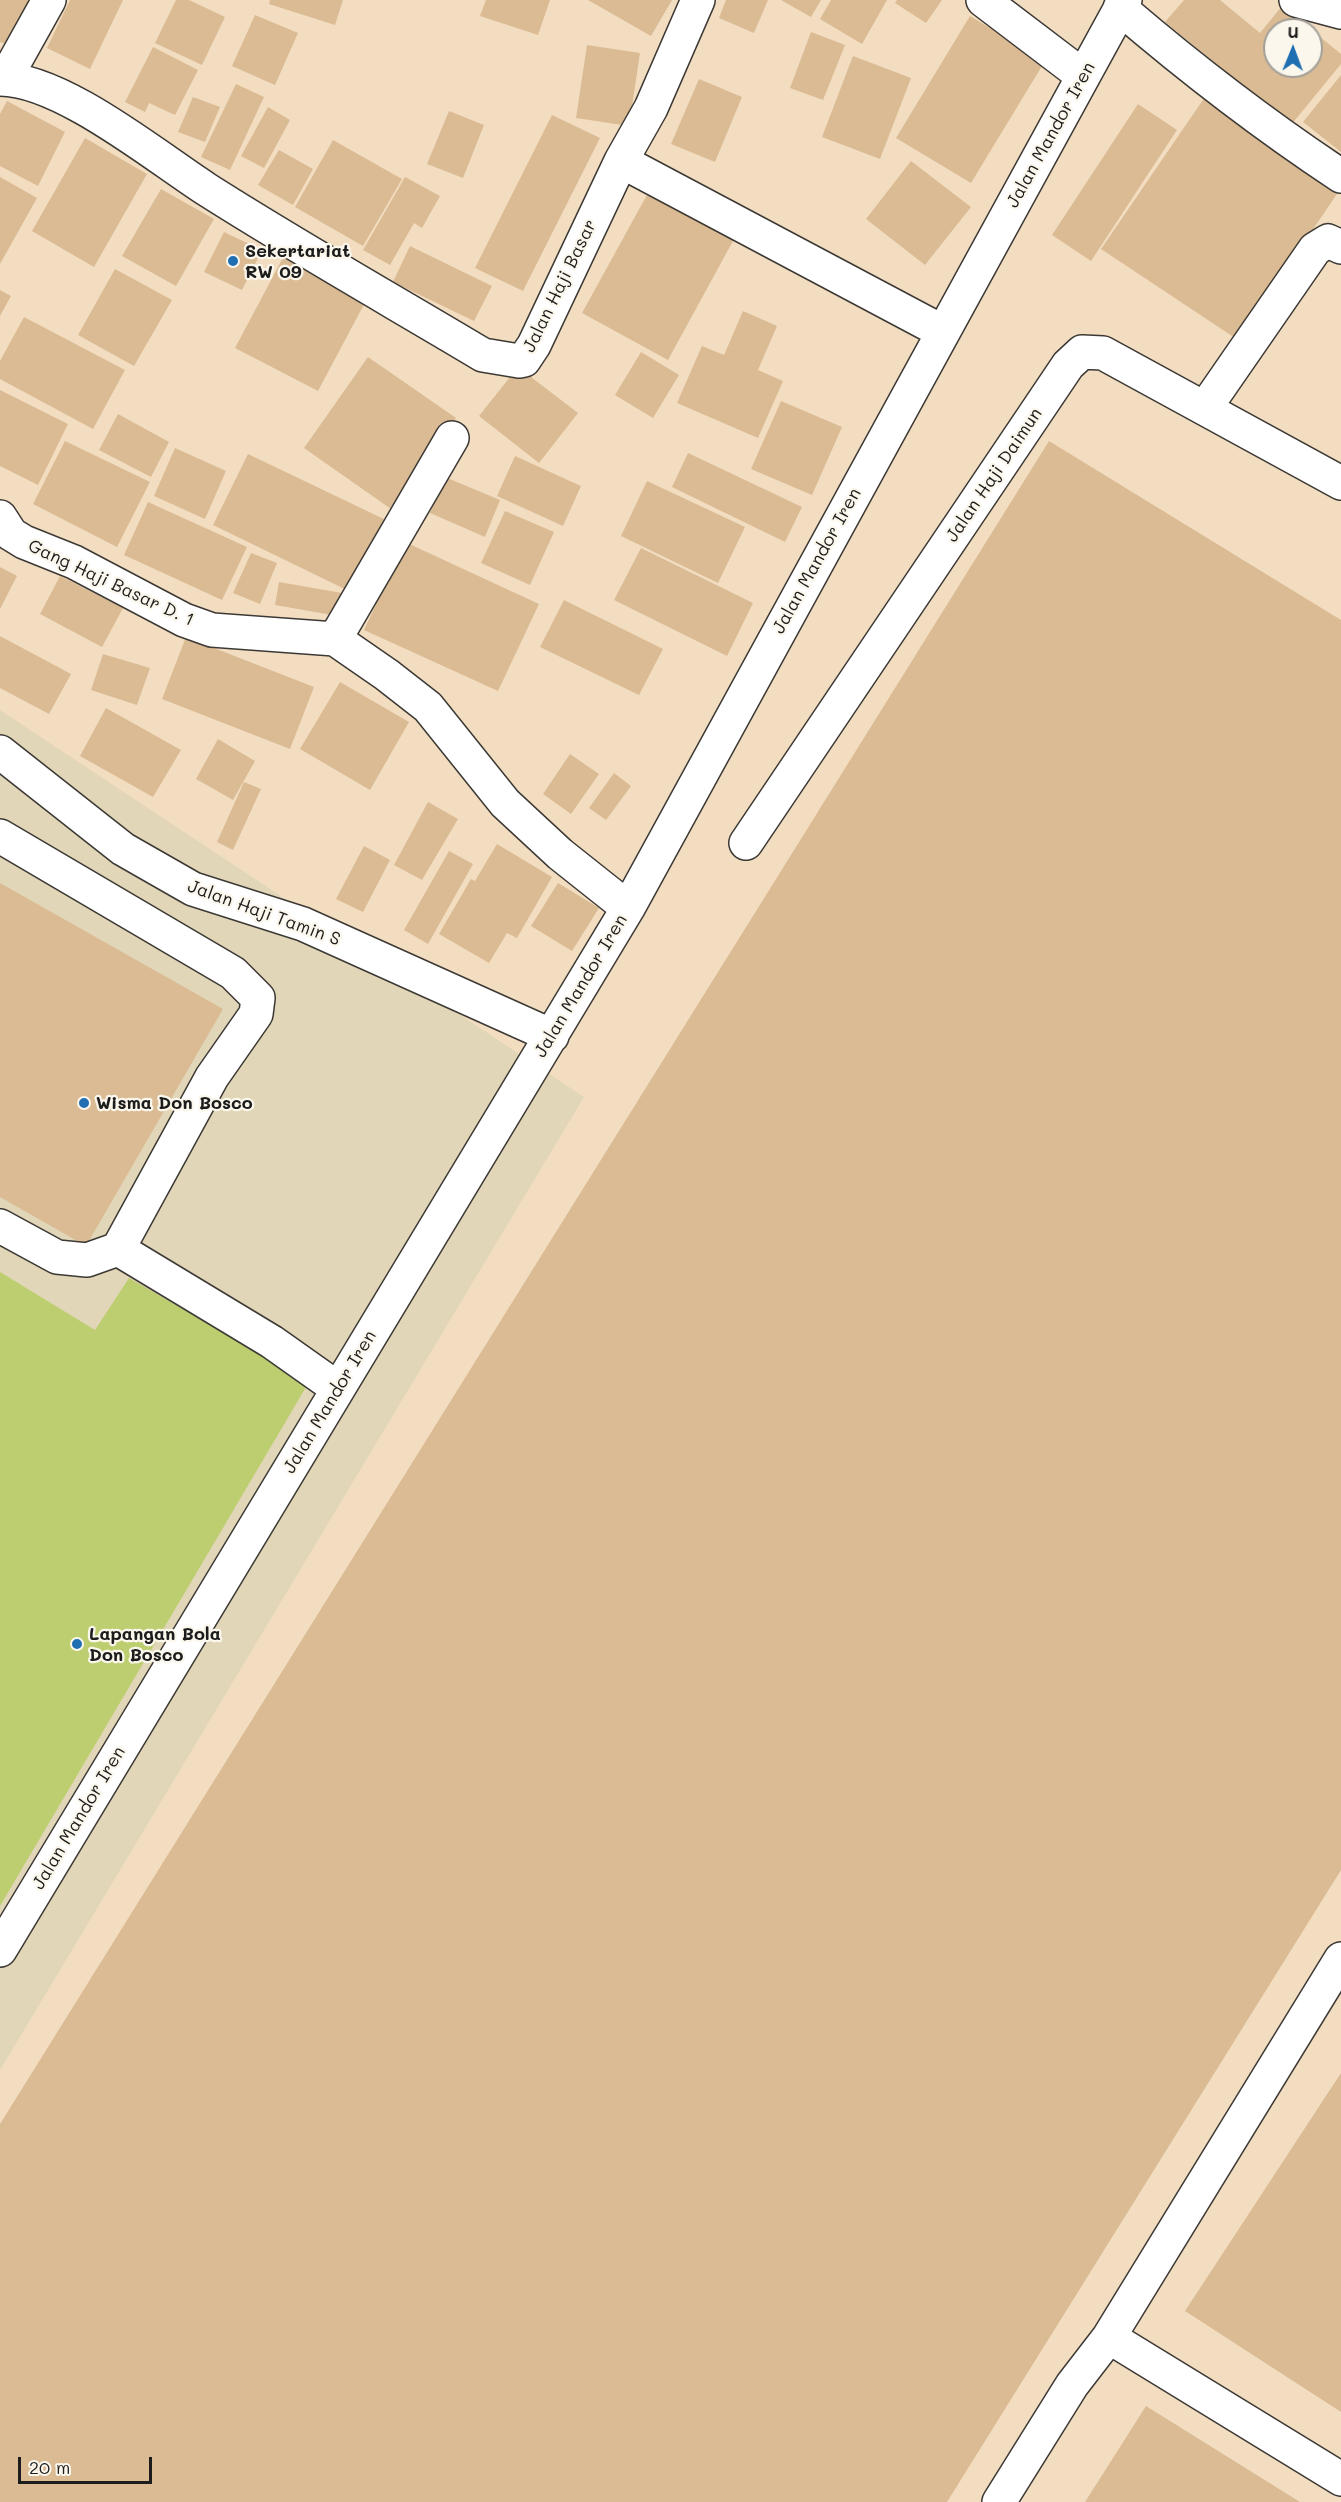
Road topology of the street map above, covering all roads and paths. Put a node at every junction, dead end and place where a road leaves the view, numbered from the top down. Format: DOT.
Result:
graph roads {
  1 [pos="49,0"];
  2 [pos="698,0"];
  3 [pos="983,0"];
  4 [pos="1296,0"];
  5 [pos="1122,4"];
  6 [pos="1341,12"];
  7 [pos="1083,76"];
  8 [pos="2,79"];
  9 [pos="621,161"];
  10 [pos="1341,176"];
  11 [pos="1341,247"];
  12 [pos="943,332"];
  13 [pos="1205,408"];
  14 [pos="452,438"];
  15 [pos="1341,483"];
  16 [pos="0,517"];
  17 [pos="335,639"];
  18 [pos="0,752"];
  19 [pos="0,836"];
  20 [pos="746,843"];
  21 [pos="628,908"];
  22 [pos="552,1036"];
  23 [pos="0,1226"];
  24 [pos="118,1249"];
  25 [pos="337,1388"];
  26 [pos="0,1950"];
  27 [pos="1341,1959"];
  28 [pos="1109,2337"];
  29 [pos="1341,2479"];
  30 [pos="999,2502"];
  1 -- 8 [label="street"];
  2 -- 9 [label="street"];
  3 -- 7 [label="street"];
  4 -- 6 [label="street"];
  5 -- 7 [label="street, Jalan Mandor Iren"];
  5 -- 10 [label="street"];
  7 -- 12 [label="street, Jalan Mandor Iren"];
  8 -- 9 [label="street, Jalan Haji Basar"];
  9 -- 12 [label="street"];
  11 -- 13 [label="street"];
  12 -- 21 [label="street, Jalan Mandor Iren"];
  13 -- 15 [label="street, Jalan Haji Daimun"];
  13 -- 20 [label="street, Jalan Haji Daimun"];
  14 -- 17 [label="street"];
  16 -- 17 [label="street, Gang Haji Basar D. 1"];
  17 -- 21 [label="street"];
  18 -- 22 [label="street, Jalan Haji Tamin S"];
  19 -- 24 [label="street"];
  21 -- 22 [label="street, Jalan Mandor Iren"];
  22 -- 25 [label="street, Jalan Mandor Iren"];
  23 -- 24 [label="street"];
  24 -- 25 [label="street"];
  25 -- 26 [label="street, Jalan Mandor Iren"];
  27 -- 28 [label="street"];
  28 -- 29 [label="street"];
  28 -- 30 [label="street"];
}
